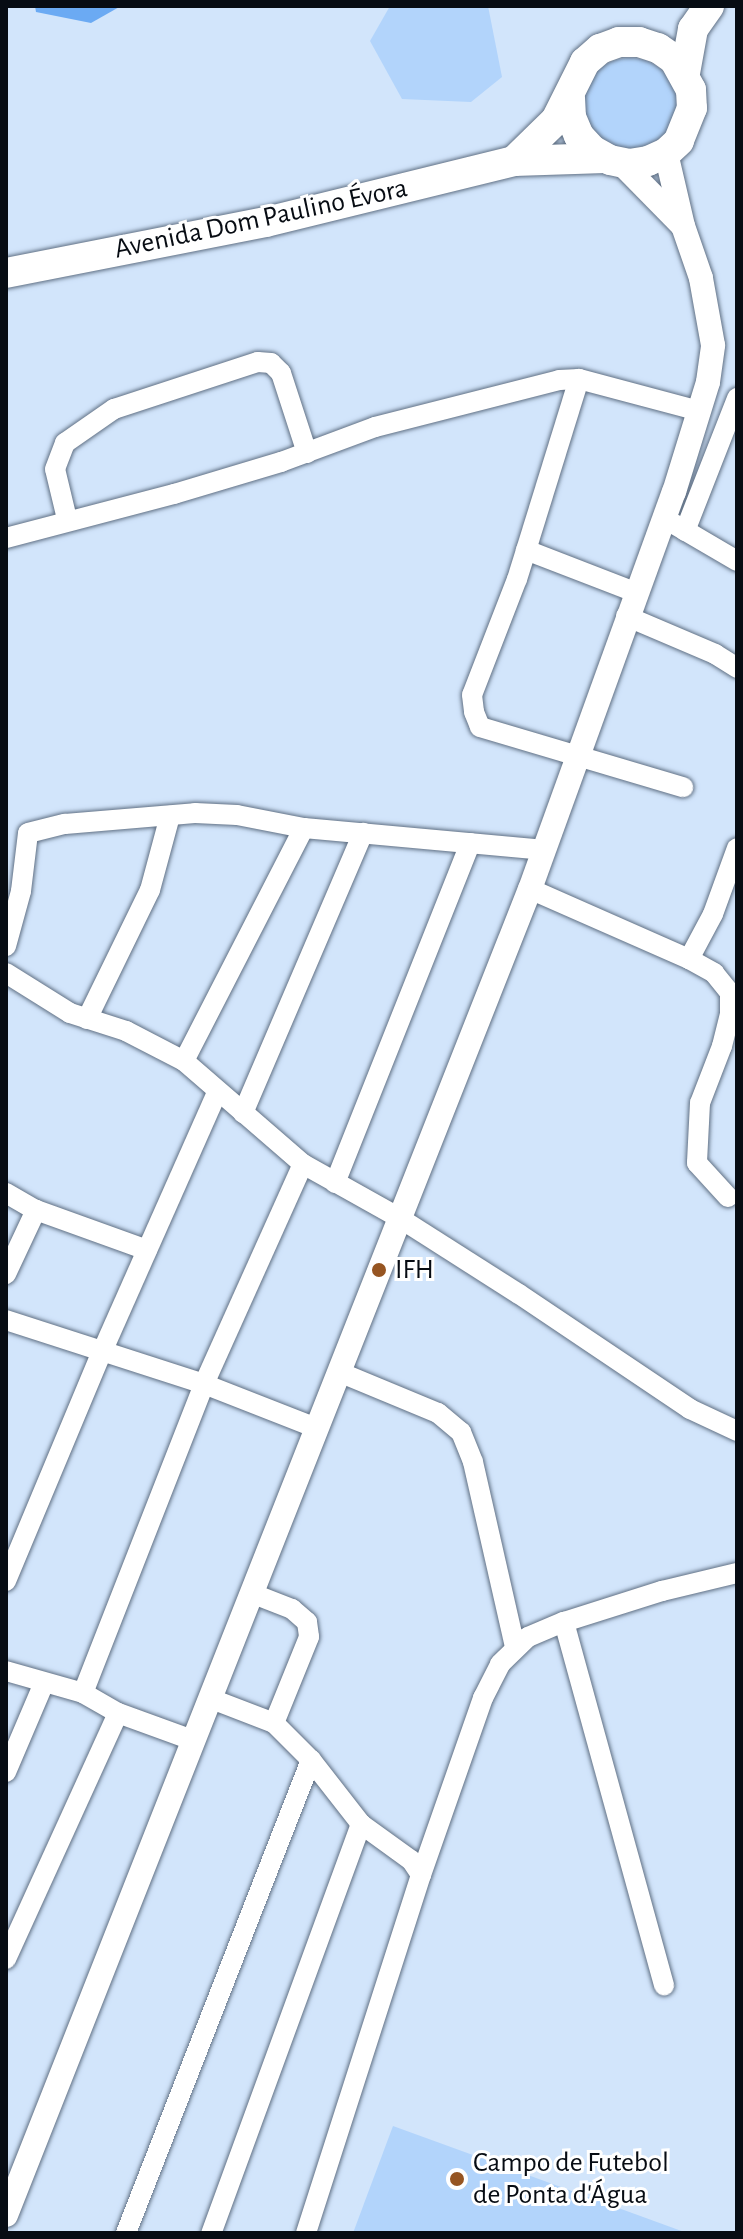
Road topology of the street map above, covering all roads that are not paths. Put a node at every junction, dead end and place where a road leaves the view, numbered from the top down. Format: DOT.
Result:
graph roads {
  1 [pos="701,18"];
  2 [pos="658,48"];
  3 [pos="685,73"];
  4 [pos="570,98"];
  5 [pos="666,153"];
  6 [pos="613,160"];
  7 [pos="514,161"];
  8 [pos="683,226"];
  9 [pos="6,273"];
  10 [pos="579,379"];
  11 [pos="737,398"];
  12 [pos="699,411"];
  13 [pos="307,453"];
  14 [pos="664,518"];
  15 [pos="67,519"];
  16 [pos="685,531"];
  17 [pos="6,538"];
  18 [pos="526,550"];
  19 [pos="737,561"];
  20 [pos="635,592"];
  21 [pos="626,616"];
  22 [pos="737,668"];
  23 [pos="575,757"];
  24 [pos="683,787"];
  25 [pos="170,816"];
  26 [pos="304,828"];
  27 [pos="363,833"];
  28 [pos="470,843"];
  29 [pos="737,848"];
  30 [pos="545,850"];
  31 [pos="530,889"];
  32 [pos="6,946"];
  33 [pos="689,959"];
  34 [pos="6,973"];
  35 [pos="87,1019"];
  36 [pos="184,1061"];
  37 [pos="217,1092"];
  38 [pos="243,1113"];
  39 [pos="303,1164"];
  40 [pos="335,1183"];
  41 [pos="6,1193"];
  42 [pos="728,1197"];
  43 [pos="36,1210"];
  44 [pos="398,1217"];
  45 [pos="147,1250"];
  46 [pos="6,1274"];
  47 [pos="6,1320"];
  48 [pos="102,1352"];
  49 [pos="339,1372"];
  50 [pos="204,1384"];
  51 [pos="314,1427"];
  52 [pos="737,1431"];
  53 [pos="737,1573"];
  54 [pos="6,1581"];
  55 [pos="251,1593"];
  56 [pos="564,1622"];
  57 [pos="515,1647"];
  58 [pos="6,1671"];
  59 [pos="44,1683"];
  60 [pos="83,1693"];
  61 [pos="209,1698"];
  62 [pos="118,1713"];
  63 [pos="274,1723"];
  64 [pos="192,1740"];
  65 [pos="311,1760"];
  66 [pos="6,1772"];
  67 [pos="361,1824"];
  68 [pos="421,1875"];
  69 [pos="6,1959"];
  70 [pos="664,1986"];
  71 [pos="6,2215"];
  72 [pos="126,2233"];
  73 [pos="211,2233"];
  74 [pos="306,2233"];
  1 -- 2 [label="main road"];
  1 -- 3 [label="main road"];
  2 -- 3 [label="main road"];
  2 -- 4 [label="main road"];
  3 -- 5 [label="main road"];
  4 -- 6 [label="main road"];
  4 -- 7 [label="main road"];
  5 -- 6 [label="main road"];
  5 -- 8 [label="street"];
  6 -- 7 [label="main road, Avenida Dom Paulino Évora"];
  6 -- 8 [label="street"];
  7 -- 9 [label="main road, Avenida Dom Paulino Évora"];
  8 -- 12 [label="street"];
  10 -- 12 [label="street"];
  10 -- 13 [label="street"];
  10 -- 18 [label="street"];
  11 -- 16 [label="street"];
  12 -- 14 [label="street"];
  13 -- 15 [label="street"];
  13 -- 15 [label="street"];
  14 -- 16 [label="street"];
  14 -- 20 [label="street"];
  15 -- 17 [label="street"];
  16 -- 19 [label="street"];
  18 -- 20 [label="street"];
  18 -- 23 [label="street"];
  20 -- 21 [label="street"];
  21 -- 22 [label="street"];
  21 -- 23 [label="street"];
  23 -- 24 [label="street"];
  23 -- 30 [label="street"];
  25 -- 26 [label="street"];
  25 -- 32 [label="street"];
  25 -- 35 [label="street"];
  26 -- 27 [label="street"];
  26 -- 36 [label="street"];
  27 -- 28 [label="street"];
  27 -- 38 [label="street"];
  28 -- 30 [label="street"];
  28 -- 40 [label="street"];
  29 -- 33 [label="street"];
  30 -- 31 [label="street"];
  31 -- 33 [label="street"];
  31 -- 44 [label="street"];
  33 -- 42 [label="street"];
  34 -- 35 [label="street"];
  35 -- 36 [label="street"];
  36 -- 37 [label="street"];
  37 -- 38 [label="street"];
  37 -- 45 [label="street"];
  38 -- 39 [label="street"];
  39 -- 40 [label="street"];
  39 -- 50 [label="street"];
  40 -- 44 [label="street"];
  41 -- 43 [label="street"];
  43 -- 45 [label="street"];
  43 -- 46 [label="street"];
  44 -- 49 [label="street"];
  44 -- 52 [label="street"];
  45 -- 48 [label="street"];
  47 -- 48 [label="street"];
  48 -- 50 [label="street"];
  48 -- 54 [label="street"];
  49 -- 51 [label="street"];
  49 -- 57 [label="street"];
  50 -- 51 [label="street"];
  50 -- 60 [label="street"];
  51 -- 55 [label="street"];
  53 -- 56 [label="street"];
  55 -- 61 [label="street"];
  55 -- 63 [label="street"];
  56 -- 57 [label="street"];
  56 -- 70 [label="street"];
  57 -- 68 [label="street"];
  58 -- 59 [label="street"];
  59 -- 60 [label="street"];
  59 -- 66 [label="street"];
  60 -- 62 [label="street"];
  61 -- 63 [label="street"];
  61 -- 64 [label="street"];
  62 -- 64 [label="street"];
  62 -- 69 [label="street"];
  63 -- 65 [label="street"];
  64 -- 71 [label="street"];
  65 -- 67 [label="street"];
  65 -- 72 [label="street"];
  67 -- 68 [label="street"];
  67 -- 73 [label="street"];
  68 -- 74 [label="street"];
}
